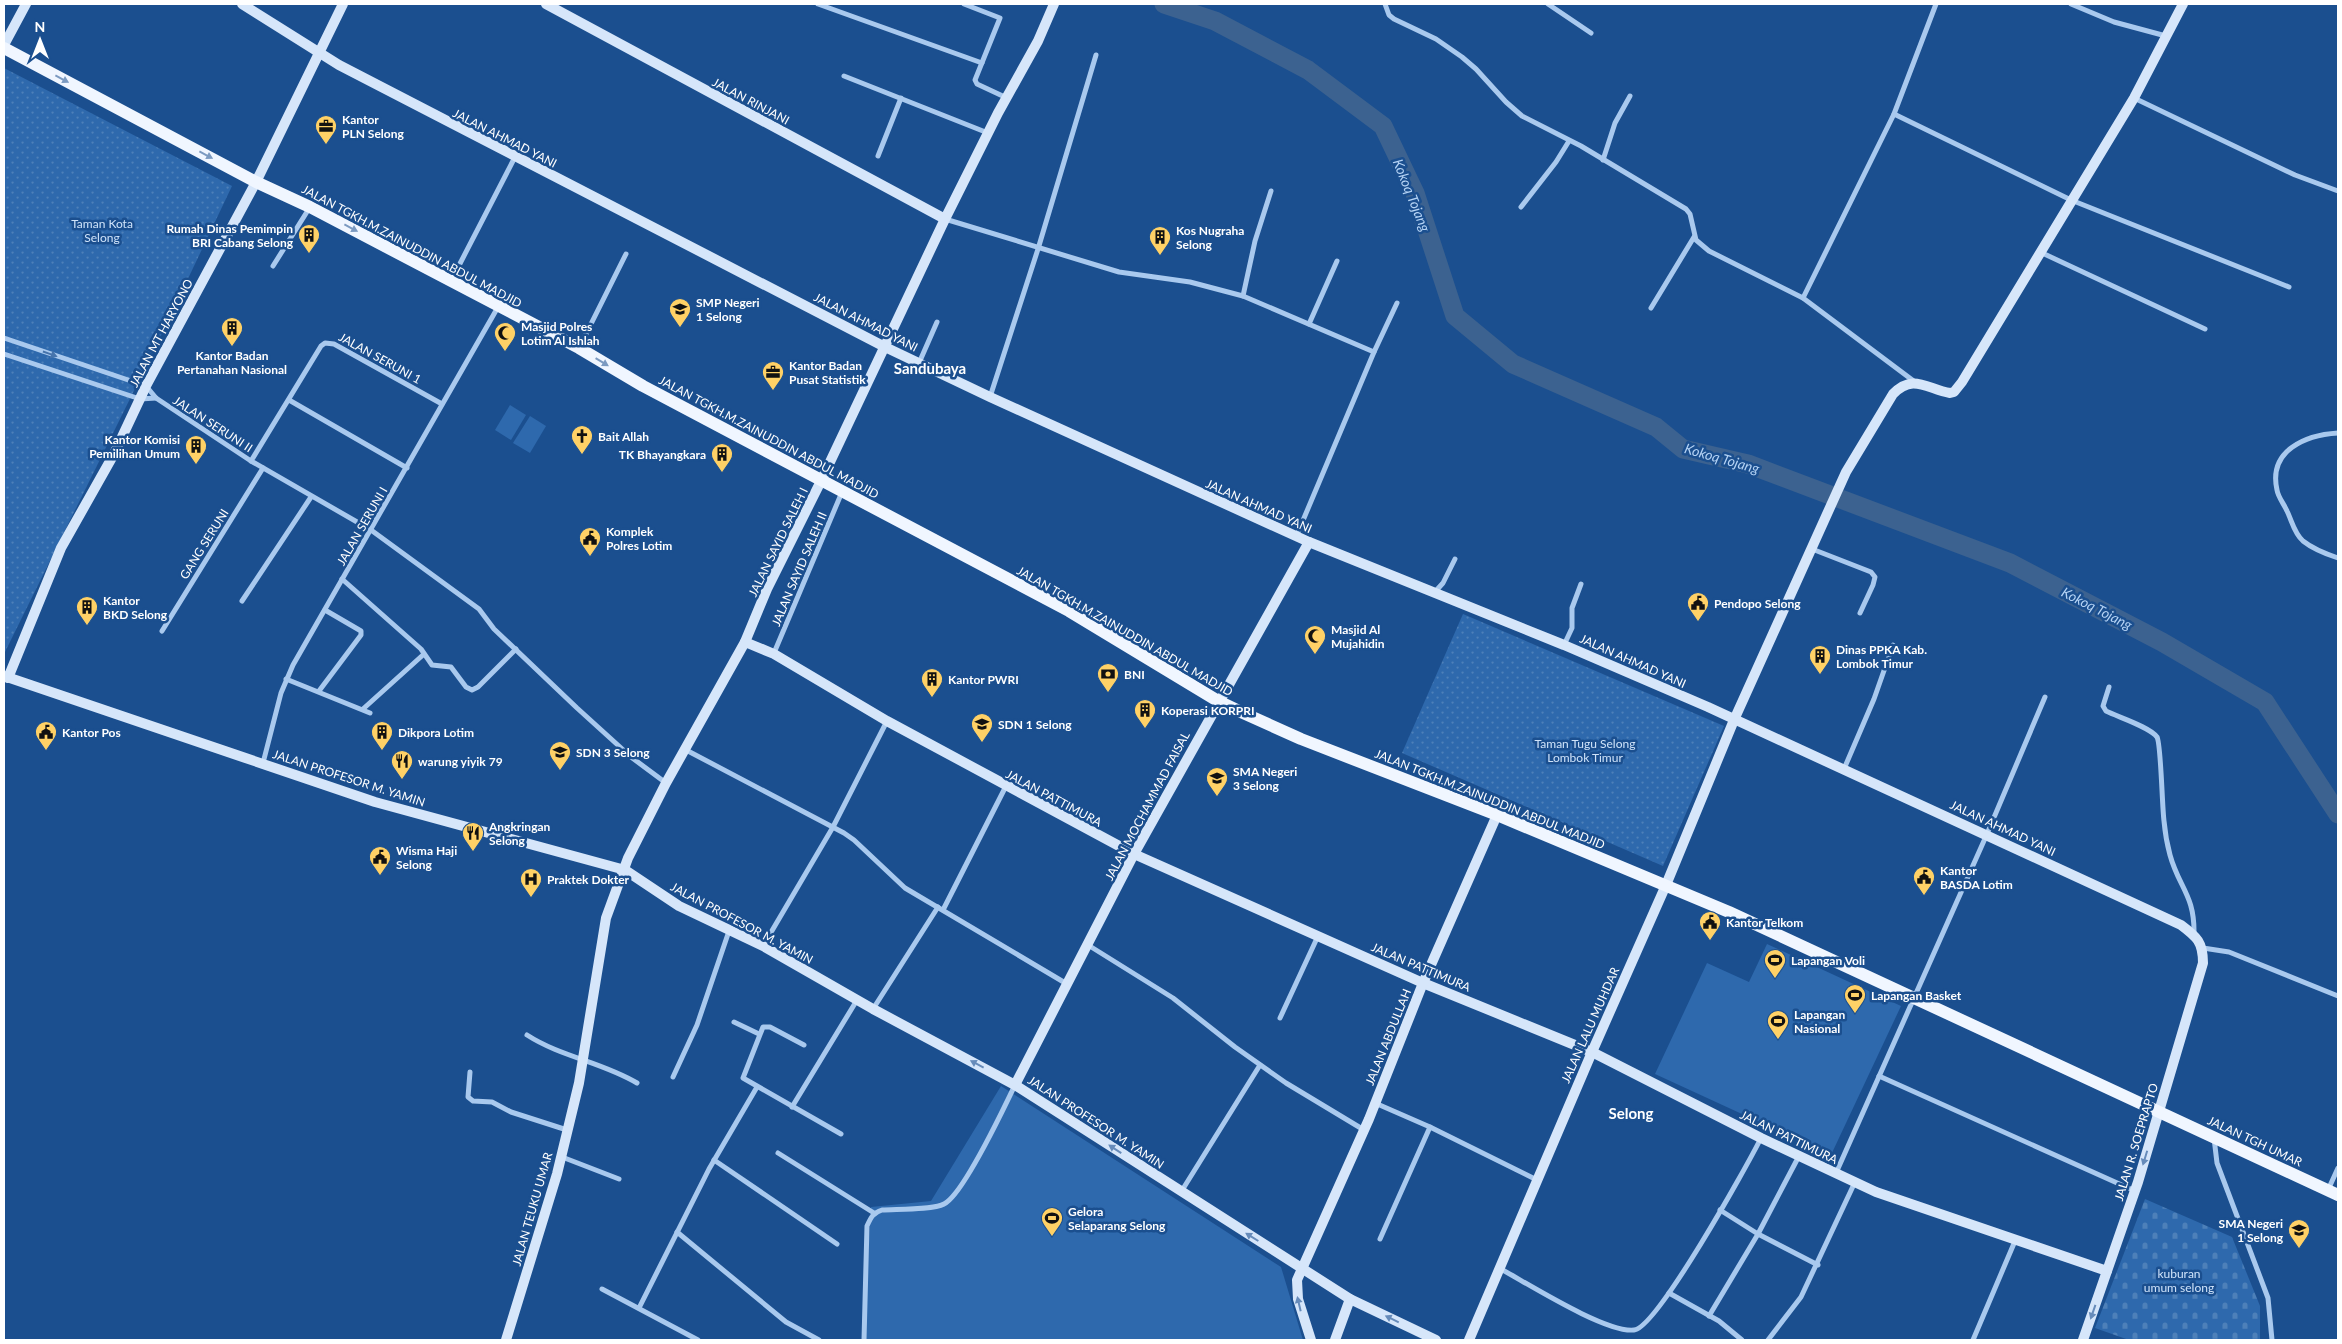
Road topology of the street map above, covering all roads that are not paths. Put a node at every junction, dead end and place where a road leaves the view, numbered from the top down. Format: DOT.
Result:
graph roads {
  1 [pos="26,4"];
  2 [pos="242,4"];
  3 [pos="343,4"];
  4 [pos="546,4"];
  5 [pos="818,4"];
  6 [pos="841,4"];
  7 [pos="964,4"];
  8 [pos="1054,4"];
  9 [pos="1385,4"];
  10 [pos="1548,4"];
  11 [pos="1936,4"];
  12 [pos="2071,4"];
  13 [pos="2183,4"];
  14 [pos="838,10"];
  15 [pos="1591,33"];
  16 [pos="2166,36"];
  17 [pos="4,46"];
  18 [pos="318,53"];
  19 [pos="1096,55"];
  20 [pos="982,63"];
  21 [pos="844,76"];
  22 [pos="1630,96"];
  23 [pos="901,98"];
  24 [pos="1008,98"];
  25 [pos="2134,98"];
  26 [pos="1894,114"];
  27 [pos="988,133"];
  28 [pos="1569,141"];
  29 [pos="878,156"];
  30 [pos="515,157"];
  31 [pos="1603,160"];
  32 [pos="256,182"];
  33 [pos="1271,191"];
  34 [pos="2338,191"];
  35 [pos="2070,200"];
  36 [pos="310,207"];
  37 [pos="1520,207"];
  38 [pos="945,219"];
  39 [pos="1694,237"];
  40 [pos="1038,249"];
  41 [pos="2040,252"];
  42 [pos="626,254"];
  43 [pos="1338,261"];
  44 [pos="273,266"];
  45 [pos="451,282"];
  46 [pos="2289,287"];
  47 [pos="1243,296"];
  48 [pos="1804,298"];
  49 [pos="1397,303"];
  50 [pos="498,307"];
  51 [pos="1651,308"];
  52 [pos="937,322"];
  53 [pos="1309,324"];
  54 [pos="2205,329"];
  55 [pos="4,338"];
  56 [pos="885,347"];
  57 [pos="579,348"];
  58 [pos="1374,352"];
  59 [pos="4,354"];
  60 [pos="919,363"];
  61 [pos="1916,383"];
  62 [pos="146,386"];
  63 [pos="990,397"];
  64 [pos="156,398"];
  65 [pos="140,399"];
  66 [pos="290,400"];
  67 [pos="442,404"];
  68 [pos="2338,433"];
  69 [pos="251,461"];
  70 [pos="263,468"];
  71 [pos="407,468"];
  72 [pos="821,481"];
  73 [pos="842,492"];
  74 [pos="311,497"];
  75 [pos="371,530"];
  76 [pos="1296,537"];
  77 [pos="1309,542"];
  78 [pos="1812,549"];
  79 [pos="2338,558"];
  80 [pos="1455,559"];
  81 [pos="342,579"];
  82 [pos="1581,584"];
  83 [pos="1434,593"];
  84 [pos="242,601"];
  85 [pos="324,610"];
  86 [pos="1860,613"];
  87 [pos="162,631"];
  88 [pos="745,642"];
  89 [pos="1564,645"];
  90 [pos="1893,645"];
  91 [pos="516,649"];
  92 [pos="424,654"];
  93 [pos="774,654"];
  94 [pos="6,677"];
  95 [pos="286,678"];
  96 [pos="2110,687"];
  97 [pos="319,692"];
  98 [pos="2045,697"];
  99 [pos="1218,701"];
  100 [pos="363,709"];
  101 [pos="370,713"];
  102 [pos="1734,720"];
  103 [pos="887,721"];
  104 [pos="686,750"];
  105 [pos="263,763"];
  106 [pos="1844,769"];
  107 [pos="666,783"];
  108 [pos="1006,786"];
  109 [pos="1497,815"];
  110 [pos="833,827"];
  111 [pos="1987,834"];
  112 [pos="1134,854"];
  113 [pos="625,870"];
  114 [pos="1666,885"];
  115 [pos="941,908"];
  116 [pos="729,931"];
  117 [pos="2194,935"];
  118 [pos="1318,936"];
  119 [pos="1088,945"];
  120 [pos="763,946"];
  121 [pos="2203,948"];
  122 [pos="1423,983"];
  123 [pos="1067,984"];
  124 [pos="2338,996"];
  125 [pos="1914,997"];
  126 [pos="856,1000"];
  127 [pos="874,1009"];
  128 [pos="1280,1018"];
  129 [pos="734,1022"];
  130 [pos="527,1034"];
  131 [pos="759,1034"];
  132 [pos="804,1045"];
  133 [pos="1592,1052"];
  134 [pos="582,1060"];
  135 [pos="1260,1065"];
  136 [pos="470,1072"];
  137 [pos="1878,1076"];
  138 [pos="673,1077"];
  139 [pos="637,1083"];
  140 [pos="1015,1085"];
  141 [pos="757,1087"];
  142 [pos="1375,1103"];
  143 [pos="792,1107"];
  144 [pos="2160,1112"];
  145 [pos="1430,1127"];
  146 [pos="568,1130"];
  147 [pos="1364,1130"];
  148 [pos="840,1134"];
  149 [pos="2213,1137"];
  150 [pos="1761,1138"];
  151 [pos="778,1153"];
  152 [pos="1799,1156"];
  153 [pos="561,1157"];
  154 [pos="714,1160"];
  155 [pos="2338,1168"];
  156 [pos="1835,1173"];
  157 [pos="619,1179"];
  158 [pos="1537,1180"];
  159 [pos="1855,1182"];
  160 [pos="2135,1190"];
  161 [pos="1181,1192"];
  162 [pos="2333,1193"];
  163 [pos="1720,1210"];
  164 [pos="874,1213"];
  165 [pos="677,1232"];
  166 [pos="1758,1234"];
  167 [pos="1380,1239"];
  168 [pos="2014,1241"];
  169 [pos="837,1244"];
  170 [pos="1818,1264"];
  171 [pos="1301,1268"];
  172 [pos="1499,1268"];
  173 [pos="2107,1271"];
  174 [pos="602,1289"];
  175 [pos="1669,1293"];
  176 [pos="1350,1298"];
  177 [pos="639,1308"];
  178 [pos="1709,1316"];
  179 [pos="506,1340"];
  180 [pos="698,1340"];
  181 [pos="819,1340"];
  182 [pos="864,1340"];
  183 [pos="1311,1340"];
  184 [pos="1335,1340"];
  185 [pos="1436,1340"];
  186 [pos="1470,1340"];
  187 [pos="1742,1340"];
  188 [pos="1768,1340"];
  189 [pos="1973,1340"];
  190 [pos="2082,1340"];
  191 [pos="2272,1340"];
  1 -- 17 [label="street"];
  2 -- 18 [label="street, JALAN AHMAD YANI"];
  3 -- 18 [label="street, JALAN MT HARYONO"];
  4 -- 38 [label="street, JALAN RINJANI"];
  5 -- 14 [label="street"];
  6 -- 14 [label="street"];
  7 -- 20 [label="street"];
  8 -- 24 [label="street, JALAN SAYID SALEH I"];
  9 -- 28 [label="street"];
  10 -- 15 [label="street"];
  11 -- 26 [label="street"];
  12 -- 16 [label="street"];
  13 -- 16 [label="street"];
  14 -- 20 [label="street"];
  16 -- 25 [label="street"];
  17 -- 32 [label="main road, JALAN TGKH.M.ZAINUDDIN ABDUL MADJID, one-way"];
  18 -- 30 [label="street, JALAN AHMAD YANI"];
  18 -- 32 [label="street, JALAN MT HARYONO"];
  19 -- 40 [label="street"];
  20 -- 24 [label="street"];
  21 -- 23 [label="street"];
  22 -- 31 [label="street"];
  23 -- 27 [label="street"];
  23 -- 29 [label="street"];
  24 -- 27 [label="street, JALAN SAYID SALEH I"];
  25 -- 34 [label="street"];
  25 -- 35 [label="street"];
  26 -- 35 [label="street"];
  26 -- 48 [label="street"];
  27 -- 38 [label="street, JALAN SAYID SALEH I"];
  28 -- 31 [label="street"];
  28 -- 37 [label="street"];
  30 -- 45 [label="street"];
  30 -- 56 [label="street, JALAN AHMAD YANI"];
  31 -- 39 [label="street"];
  32 -- 36 [label="main road, JALAN TGKH.M.ZAINUDDIN ABDUL MADJID"];
  32 -- 62 [label="street, JALAN MT HARYONO"];
  33 -- 47 [label="street"];
  35 -- 41 [label="street"];
  35 -- 46 [label="street"];
  36 -- 44 [label="street"];
  36 -- 45 [label="main road, JALAN TGKH.M.ZAINUDDIN ABDUL MADJID, one-way"];
  38 -- 40 [label="street"];
  38 -- 56 [label="street, JALAN SAYID SALEH I"];
  39 -- 48 [label="street"];
  39 -- 51 [label="street"];
  40 -- 47 [label="street"];
  40 -- 63 [label="street"];
  41 -- 54 [label="street"];
  41 -- 61 [label="street"];
  42 -- 57 [label="street"];
  43 -- 53 [label="street"];
  45 -- 50 [label="main road, JALAN TGKH.M.ZAINUDDIN ABDUL MADJID"];
  47 -- 53 [label="street"];
  48 -- 61 [label="street"];
  49 -- 58 [label="street"];
  50 -- 57 [label="main road, JALAN TGKH.M.ZAINUDDIN ABDUL MADJID"];
  50 -- 67 [label="street, JALAN SERUNI I"];
  52 -- 60 [label="street"];
  53 -- 58 [label="street"];
  55 -- 62 [label="street, one-way"];
  56 -- 60 [label="street, JALAN AHMAD YANI"];
  56 -- 72 [label="street, JALAN SAYID SALEH I"];
  57 -- 72 [label="main road, JALAN TGKH.M.ZAINUDDIN ABDUL MADJID, one-way"];
  58 -- 76 [label="street"];
  59 -- 65 [label="street, JALAN SERUNI II"];
  60 -- 63 [label="street, JALAN AHMAD YANI"];
  61 -- 78 [label="street, JALAN LALU MUHDAR"];
  62 -- 64 [label="street"];
  62 -- 65 [label="street, JALAN MT HARYONO"];
  63 -- 76 [label="street, JALAN AHMAD YANI"];
  64 -- 65 [label="street, JALAN SERUNI II"];
  64 -- 69 [label="street, JALAN SERUNI II"];
  65 -- 94 [label="street, JALAN MT HARYONO"];
  66 -- 67 [label="street, JALAN SERUNI 1"];
  66 -- 69 [label="street, JALAN SERUNI 1"];
  66 -- 71 [label="street"];
  67 -- 71 [label="street, JALAN SERUNI I"];
  68 -- 79 [label="street"];
  69 -- 70 [label="street, JALAN SERUNI II"];
  70 -- 74 [label="street, JALAN SERUNI II"];
  70 -- 87 [label="street, GANG SERUNI"];
  71 -- 75 [label="street, JALAN SERUNI I"];
  72 -- 73 [label="main road, JALAN TGKH.M.ZAINUDDIN ABDUL MADJID"];
  72 -- 88 [label="street, JALAN SAYID SALEH I"];
  73 -- 93 [label="street, JALAN SAYID SALEH II"];
  73 -- 99 [label="main road, JALAN TGKH.M.ZAINUDDIN ABDUL MADJID"];
  74 -- 75 [label="street, JALAN SERUNI II"];
  74 -- 84 [label="street"];
  75 -- 81 [label="street, JALAN SERUNI I"];
  75 -- 91 [label="street, JALAN SERUNI II"];
  76 -- 77 [label="street, JALAN AHMAD YANI"];
  77 -- 83 [label="street, JALAN AHMAD YANI"];
  77 -- 99 [label="street, JALAN MOCHAMMAD FAISAL"];
  78 -- 86 [label="street"];
  78 -- 102 [label="street, JALAN LALU MUHDAR"];
  80 -- 83 [label="street"];
  81 -- 85 [label="street, JALAN SERUNI I"];
  81 -- 92 [label="street"];
  82 -- 89 [label="street"];
  83 -- 89 [label="street, JALAN AHMAD YANI"];
  85 -- 95 [label="street, JALAN SERUNI I"];
  85 -- 97 [label="street"];
  88 -- 93 [label="street, JALAN PATTIMURA"];
  88 -- 104 [label="street, JALAN SAYID SALEH I"];
  89 -- 102 [label="street, JALAN AHMAD YANI"];
  90 -- 106 [label="street"];
  91 -- 92 [label="street"];
  91 -- 107 [label="street, JALAN SERUNI II"];
  92 -- 100 [label="street"];
  93 -- 103 [label="street, JALAN PATTIMURA"];
  94 -- 105 [label="street, JALAN PROFESOR M. YAMIN"];
  95 -- 97 [label="street"];
  95 -- 105 [label="street, JALAN SERUNI I"];
  96 -- 117 [label="street"];
  97 -- 100 [label="street"];
  98 -- 111 [label="street"];
  99 -- 109 [label="main road, JALAN TGKH.M.ZAINUDDIN ABDUL MADJID"];
  99 -- 112 [label="street, JALAN MOCHAMMAD FAISAL"];
  100 -- 101 [label="street"];
  102 -- 106 [label="street, JALAN AHMAD YANI"];
  102 -- 114 [label="street, JALAN LALU MUHDAR"];
  103 -- 108 [label="street, JALAN PATTIMURA"];
  103 -- 110 [label="street"];
  104 -- 107 [label="street, JALAN SAYID SALEH I"];
  104 -- 110 [label="street"];
  105 -- 113 [label="street, JALAN PROFESOR M. YAMIN"];
  106 -- 111 [label="street, JALAN AHMAD YANI"];
  107 -- 113 [label="street, JALAN SAYID SALEH I"];
  108 -- 112 [label="street, JALAN PATTIMURA"];
  108 -- 115 [label="street"];
  109 -- 114 [label="main road, JALAN TGKH.M.ZAINUDDIN ABDUL MADJID"];
  109 -- 122 [label="street, JALAN ABDULLAH"];
  110 -- 115 [label="street"];
  110 -- 120 [label="street"];
  111 -- 117 [label="street, JALAN AHMAD YANI"];
  111 -- 125 [label="street"];
  112 -- 118 [label="street, JALAN PATTIMURA"];
  112 -- 119 [label="street, JALAN MOCHAMMAD FAISAL"];
  113 -- 116 [label="street, JALAN PROFESOR M. YAMIN"];
  113 -- 134 [label="street, JALAN SAYID SALEH I"];
  114 -- 125 [label="main road, JALAN TGKH.M.ZAINUDDIN ABDUL MADJID"];
  114 -- 133 [label="street, JALAN LALU MUHDAR"];
  115 -- 123 [label="street"];
  115 -- 127 [label="street"];
  116 -- 120 [label="street, JALAN PROFESOR M. YAMIN"];
  116 -- 138 [label="street"];
  117 -- 121 [label="street, JALAN AHMAD YANI"];
  118 -- 122 [label="street, JALAN PATTIMURA"];
  118 -- 128 [label="street"];
  119 -- 123 [label="street, JALAN MOCHAMMAD FAISAL"];
  119 -- 135 [label="street"];
  120 -- 126 [label="street, JALAN PROFESOR M. YAMIN"];
  121 -- 124 [label="street"];
  121 -- 144 [label="street, JALAN R. SOEPRAPTO"];
  122 -- 133 [label="street, JALAN PATTIMURA"];
  122 -- 142 [label="street, JALAN ABDULLAH"];
  123 -- 140 [label="street, JALAN MOCHAMMAD FAISAL"];
  125 -- 137 [label="street"];
  125 -- 144 [label="main road, JALAN TGKH.M.ZAINUDDIN ABDUL MADJID"];
  126 -- 127 [label="street, JALAN PROFESOR M. YAMIN"];
  126 -- 143 [label="street"];
  140 -- 127 [label="street, JALAN PROFESOR M. YAMIN, one-way"];
  129 -- 131 [label="street"];
  130 -- 134 [label="street"];
  131 -- 132 [label="street"];
  131 -- 141 [label="street"];
  133 -- 150 [label="street, JALAN PATTIMURA"];
  133 -- 158 [label="street, JALAN LALU MUHDAR"];
  134 -- 139 [label="street"];
  134 -- 146 [label="street, JALAN TEUKU UMAR"];
  135 -- 147 [label="street"];
  135 -- 161 [label="street"];
  136 -- 146 [label="street"];
  137 -- 156 [label="street"];
  137 -- 160 [label="street"];
  161 -- 140 [label="street, JALAN PROFESOR M. YAMIN, one-way"];
  140 -- 164 [label="street"];
  141 -- 143 [label="street"];
  141 -- 154 [label="street"];
  142 -- 145 [label="street"];
  142 -- 147 [label="street, JALAN ABDULLAH"];
  143 -- 148 [label="street"];
  144 -- 149 [label="main road, JALAN TGH UMAR"];
  144 -- 160 [label="street, JALAN R. SOEPRAPTO, one-way"];
  145 -- 158 [label="street"];
  145 -- 167 [label="street"];
  146 -- 153 [label="street, JALAN TEUKU UMAR"];
  147 -- 171 [label="street, JALAN ABDULLAH"];
  149 -- 162 [label="main road, JALAN TGH UMAR"];
  149 -- 191 [label="street"];
  150 -- 152 [label="street, JALAN PATTIMURA"];
  150 -- 163 [label="street"];
  151 -- 164 [label="street"];
  152 -- 156 [label="street, JALAN PATTIMURA"];
  152 -- 166 [label="street"];
  153 -- 157 [label="street"];
  153 -- 179 [label="street, JALAN TEUKU UMAR"];
  154 -- 165 [label="street"];
  154 -- 169 [label="street"];
  155 -- 162 [label="street"];
  156 -- 159 [label="street, JALAN PATTIMURA"];
  158 -- 172 [label="street, JALAN LALU MUHDAR"];
  159 -- 168 [label="street, JALAN PATTIMURA"];
  159 -- 170 [label="street"];
  160 -- 173 [label="street, JALAN R. SOEPRAPTO"];
  171 -- 161 [label="street, JALAN PROFESOR M. YAMIN, one-way"];
  163 -- 166 [label="street"];
  163 -- 175 [label="street"];
  164 -- 182 [label="street"];
  165 -- 177 [label="street"];
  165 -- 181 [label="street"];
  166 -- 170 [label="street"];
  166 -- 178 [label="street"];
  168 -- 173 [label="street, JALAN PATTIMURA"];
  168 -- 189 [label="street"];
  170 -- 188 [label="street"];
  171 -- 176 [label="street, JALAN PROFESOR M. YAMIN"];
  183 -- 171 [label="street, JALAN ABDULLAH, one-way"];
  172 -- 175 [label="street"];
  172 -- 186 [label="street, JALAN LALU MUHDAR"];
  173 -- 190 [label="street, JALAN R. SOEPRAPTO, one-way"];
  174 -- 177 [label="street"];
  175 -- 178 [label="street"];
  176 -- 184 [label="street"];
  185 -- 176 [label="street, JALAN PROFESOR M. YAMIN, one-way"];
  177 -- 180 [label="street"];
  178 -- 187 [label="street"];
}
